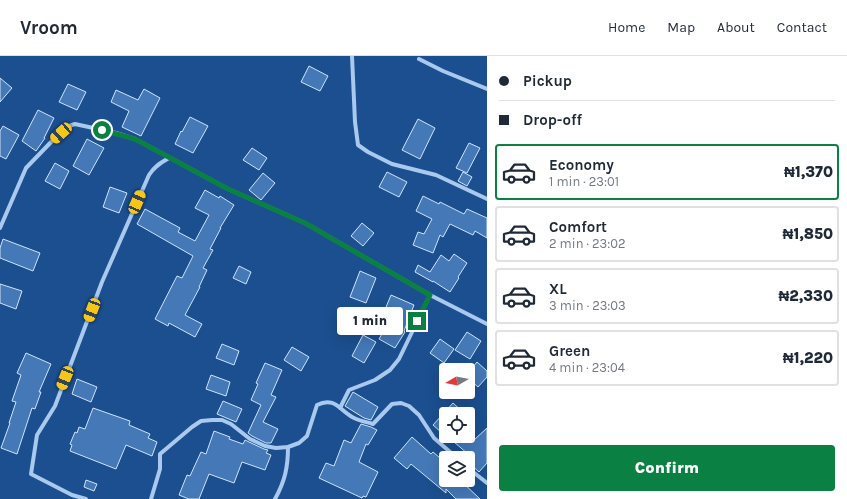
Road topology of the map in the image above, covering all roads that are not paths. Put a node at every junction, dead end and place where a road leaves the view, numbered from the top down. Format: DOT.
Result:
graph roads {
  1 [pos="352,56"];
  2 [pos="420,59"];
  3 [pos="487,89"];
  4 [pos="169,158"];
  5 [pos="487,199"];
  6 [pos="0,228"];
  7 [pos="430,295"];
  8 [pos="487,324"];
  9 [pos="340,408"];
  10 [pos="288,447"];
  11 [pos="449,451"];
  12 [pos="475,474"];
  13 [pos="487,483"];
  14 [pos="86,499"];
  15 [pos="151,499"];
  16 [pos="275,499"];
  1 -- 5 [label="street"];
  2 -- 3 [label="street"];
  4 -- 6 [label="street"];
  4 -- 7 [label="street"];
  4 -- 14 [label="street"];
  7 -- 8 [label="street"];
  7 -- 9 [label="street"];
  9 -- 10 [label="street"];
  9 -- 11 [label="street"];
  10 -- 15 [label="street"];
  10 -- 16 [label="street"];
  12 -- 13 [label="street"];
}
